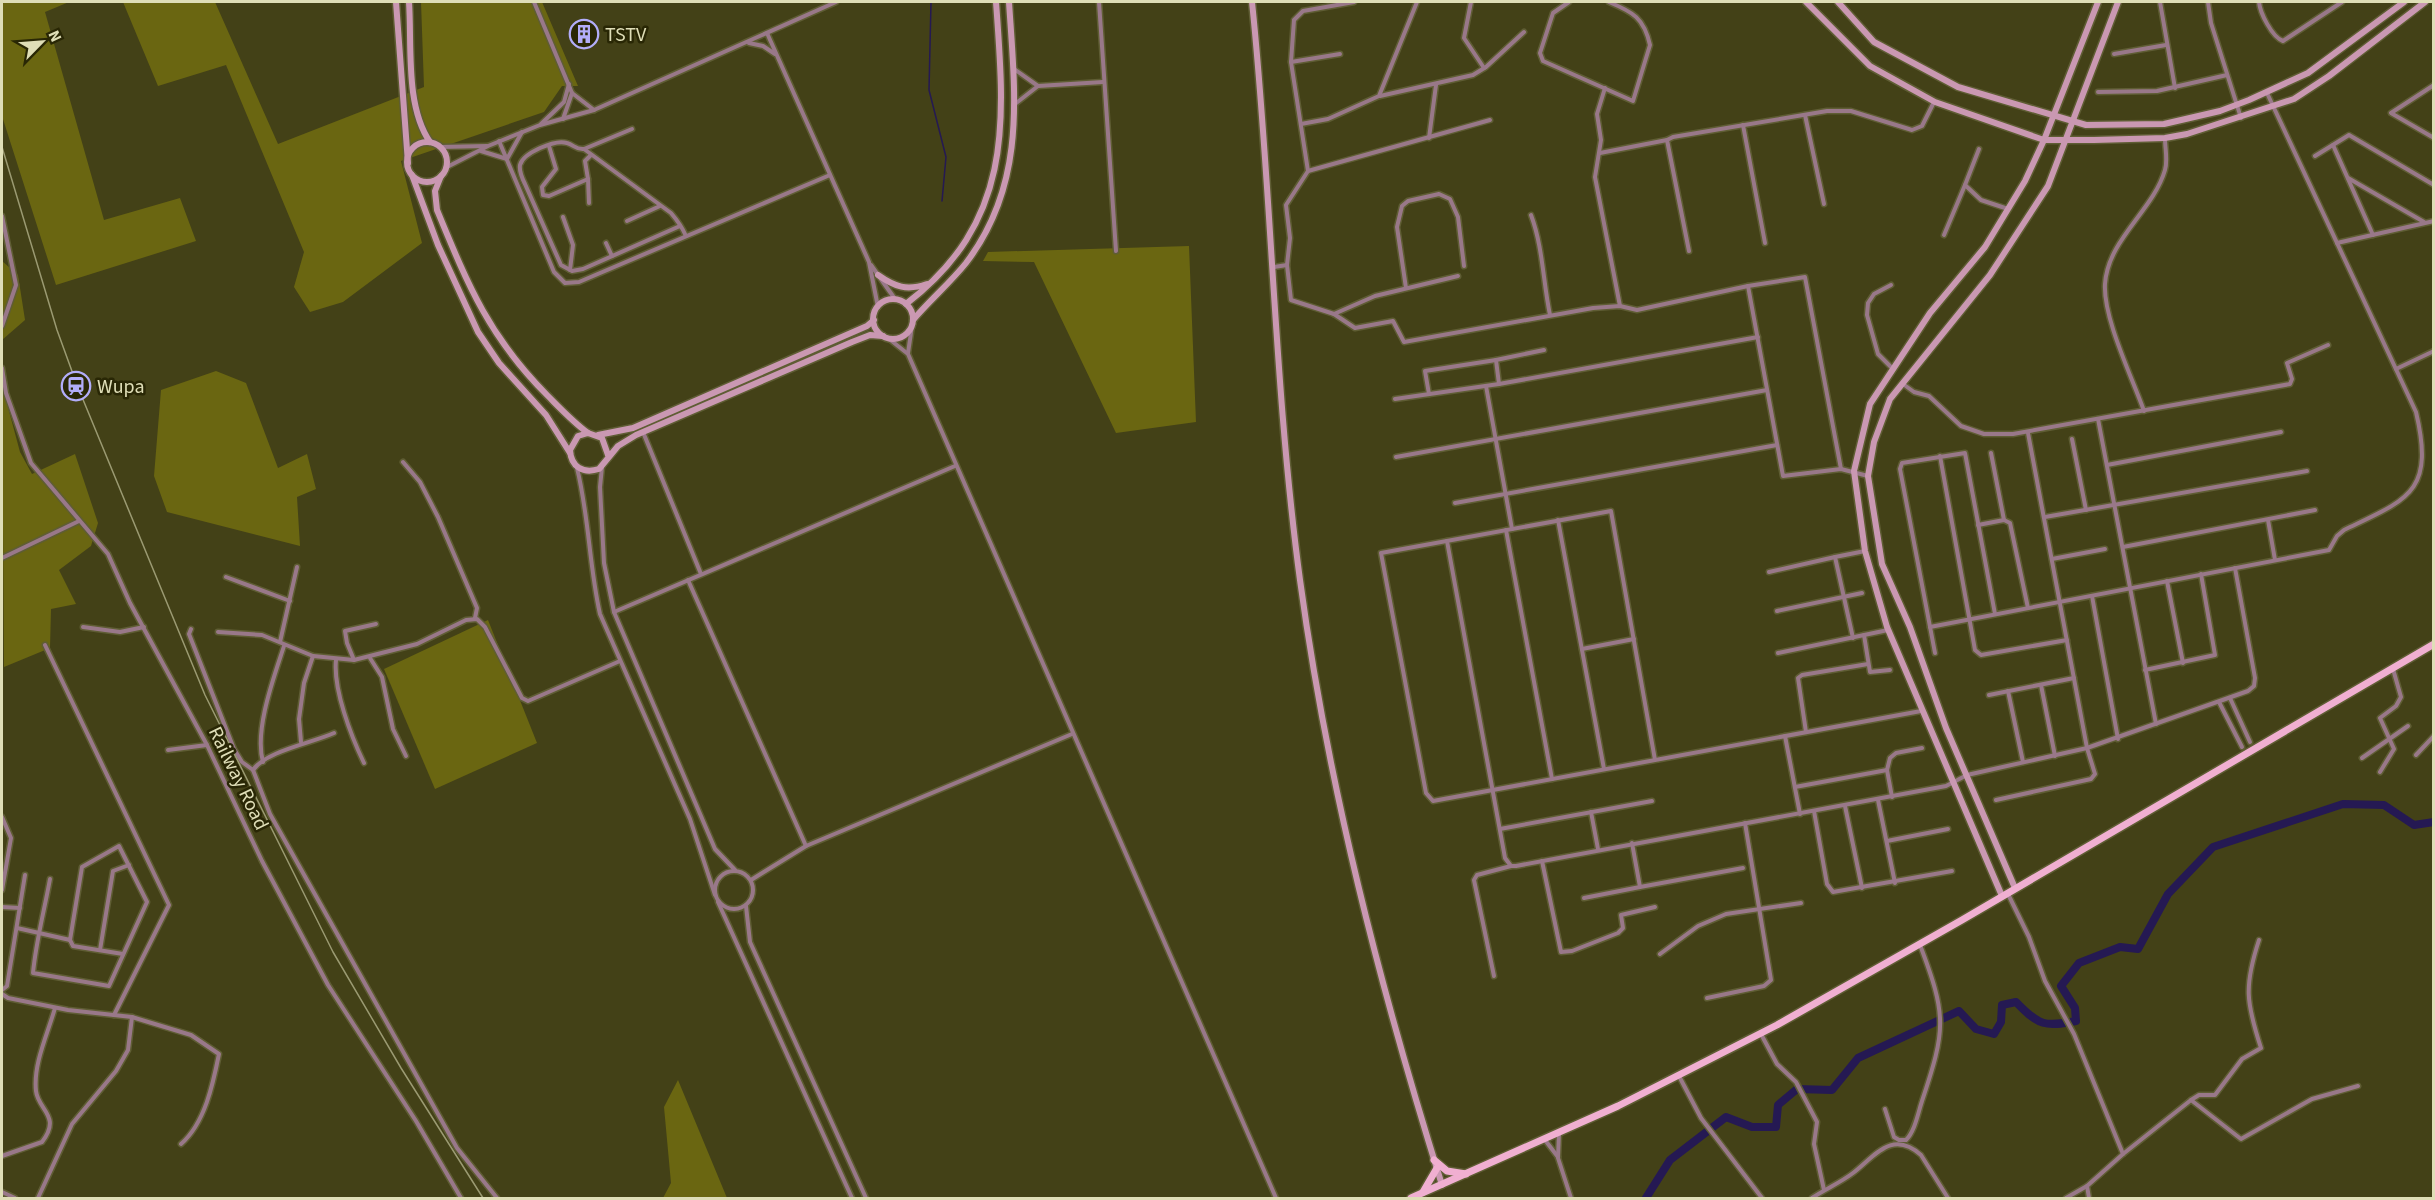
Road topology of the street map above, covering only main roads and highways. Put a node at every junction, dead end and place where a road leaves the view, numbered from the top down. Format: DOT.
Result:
graph roads {
  1 [pos="2433,644"];
  2 [pos="1468,1173"];
  3 [pos="1420,1195"];
  4 [pos="1411,1198"];
  1 -- 2 [label="main road"];
  2 -- 3 [label="main road"];
  2 -- 3 [label="main road"];
  3 -- 4 [label="main road"];
}
